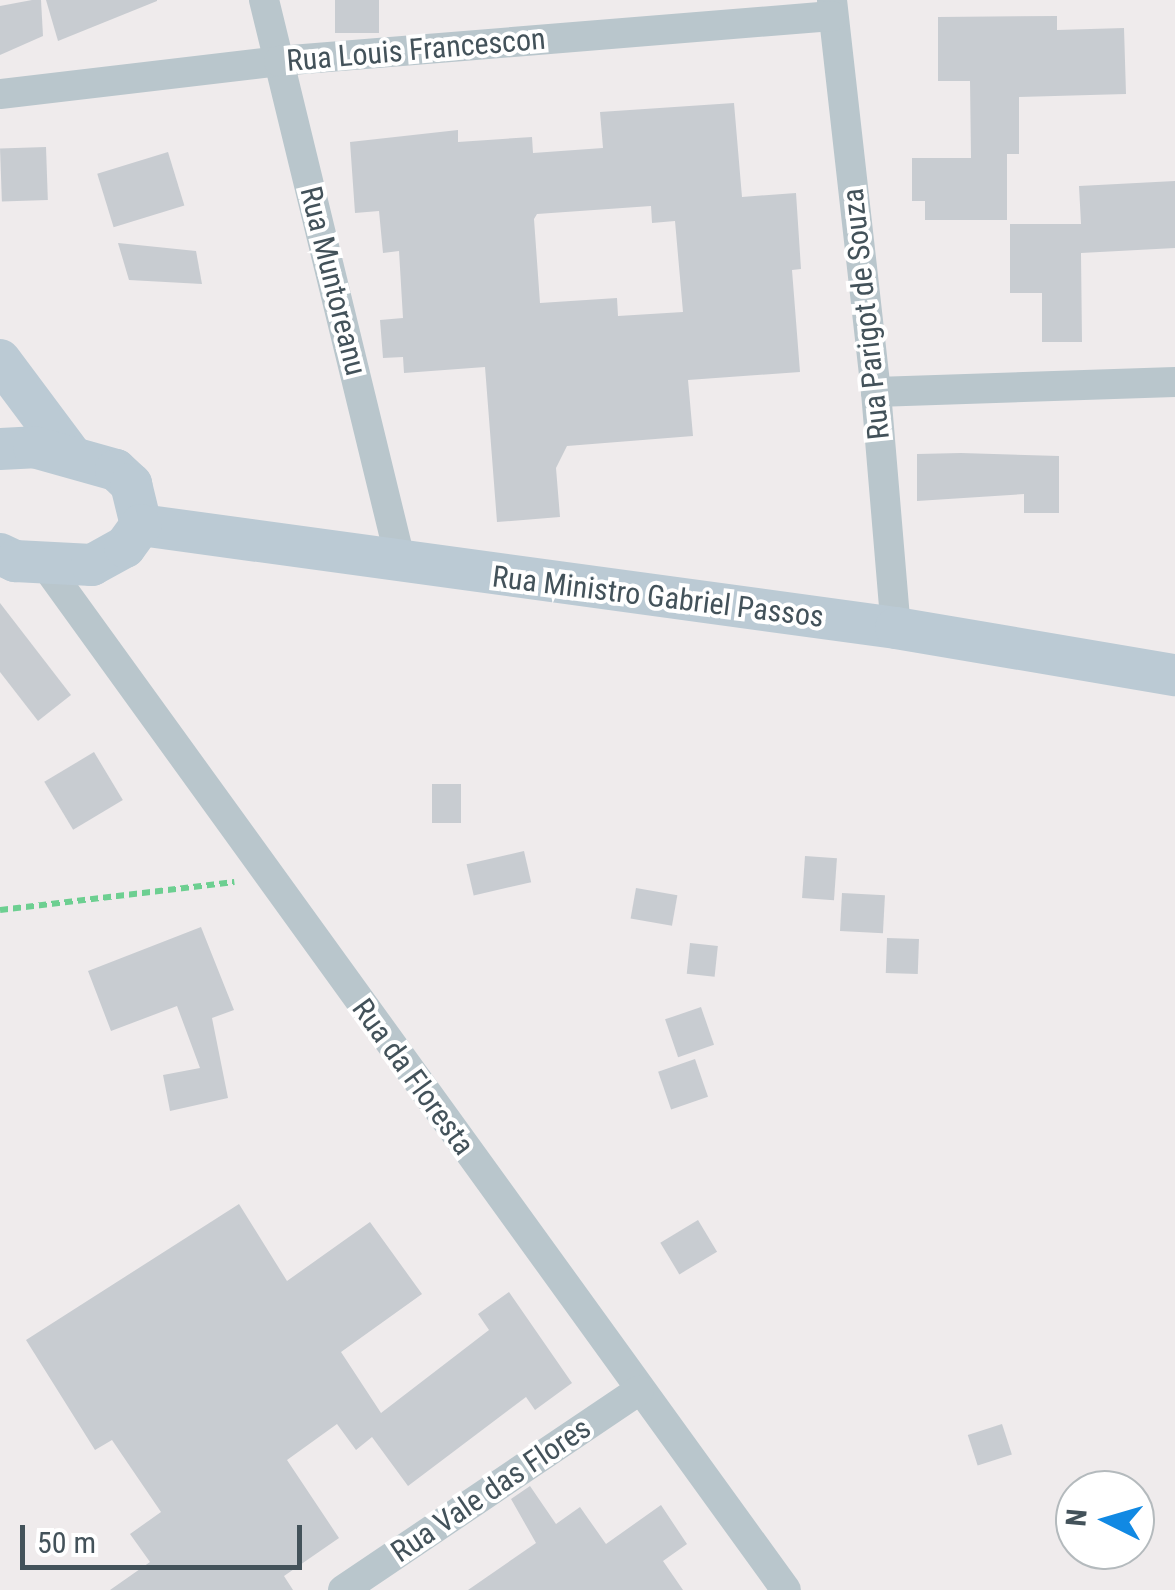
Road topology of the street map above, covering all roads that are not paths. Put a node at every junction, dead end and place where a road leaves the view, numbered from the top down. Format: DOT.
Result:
graph roads {
  1 [pos="264,0"];
  2 [pos="832,8"];
  3 [pos="279,60"];
  4 [pos="0,94"];
  5 [pos="0,360"];
  6 [pos="1175,382"];
  7 [pos="876,392"];
  8 [pos="0,448"];
  9 [pos="70,454"];
  10 [pos="141,525"];
  11 [pos="0,554"];
  12 [pos="43,562"];
  13 [pos="402,563"];
  14 [pos="896,628"];
  15 [pos="1175,675"];
  16 [pos="639,1390"];
  17 [pos="343,1590"];
  18 [pos="786,1590"];
  1 -- 3 [label="street, Rua Muntoreanu"];
  2 -- 3 [label="street, Rua Louis Francescon"];
  2 -- 7 [label="street, Rua Parigot de Souza"];
  3 -- 4 [label="street, Rua Louis Francescon"];
  3 -- 13 [label="street, Rua Muntoreanu"];
  5 -- 9 [label="main road"];
  6 -- 7 [label="street"];
  7 -- 14 [label="street, Rua Parigot de Souza"];
  8 -- 9 [label="main road"];
  9 -- 10 [label="main road"];
  10 -- 12 [label="main road"];
  10 -- 13 [label="main road, Rua Ministro Gabriel Passos"];
  11 -- 12 [label="main road"];
  12 -- 16 [label="street, Rua da Floresta"];
  13 -- 14 [label="main road, Rua Ministro Gabriel Passos"];
  14 -- 15 [label="main road, Rua Ministro Gabriel Passos"];
  16 -- 17 [label="street, Rua Vale das Flores"];
  16 -- 18 [label="street, Rua da Floresta"];
}
